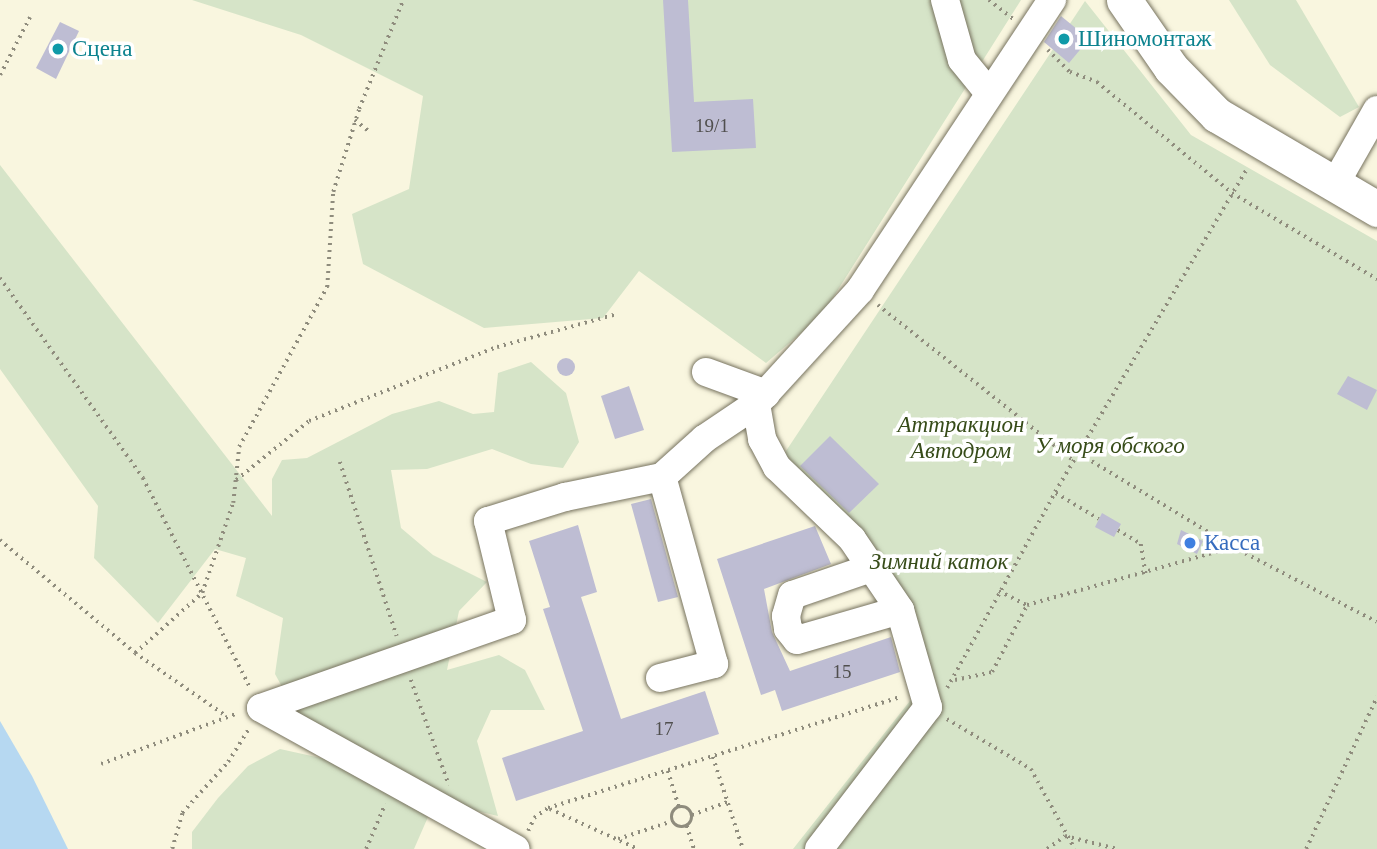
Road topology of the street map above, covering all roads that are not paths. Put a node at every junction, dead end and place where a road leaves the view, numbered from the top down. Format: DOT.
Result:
graph roads {
  1 [pos="945,0"];
  2 [pos="1052,0"];
  3 [pos="1124,0"];
  4 [pos="989,93"];
  5 [pos="1377,110"];
  6 [pos="1335,184"];
  7 [pos="1377,209"];
  8 [pos="706,372"];
  9 [pos="761,399"];
  10 [pos="662,477"];
  11 [pos="871,568"];
  12 [pos="900,610"];
  13 [pos="660,678"];
  14 [pos="515,846"];
  15 [pos="819,849"];
  1 -- 4 [label="lane"];
  2 -- 4 [label="lane"];
  3 -- 6 [label="main road"];
  4 -- 9 [label="lane"];
  5 -- 6 [label="lane"];
  6 -- 7 [label="main road"];
  8 -- 9 [label="lane"];
  9 -- 10 [label="lane"];
  9 -- 11 [label="lane"];
  10 -- 13 [label="lane"];
  10 -- 14 [label="lane"];
  11 -- 12 [label="lane"];
  11 -- 12 [label="lane"];
  12 -- 15 [label="lane"];
}
